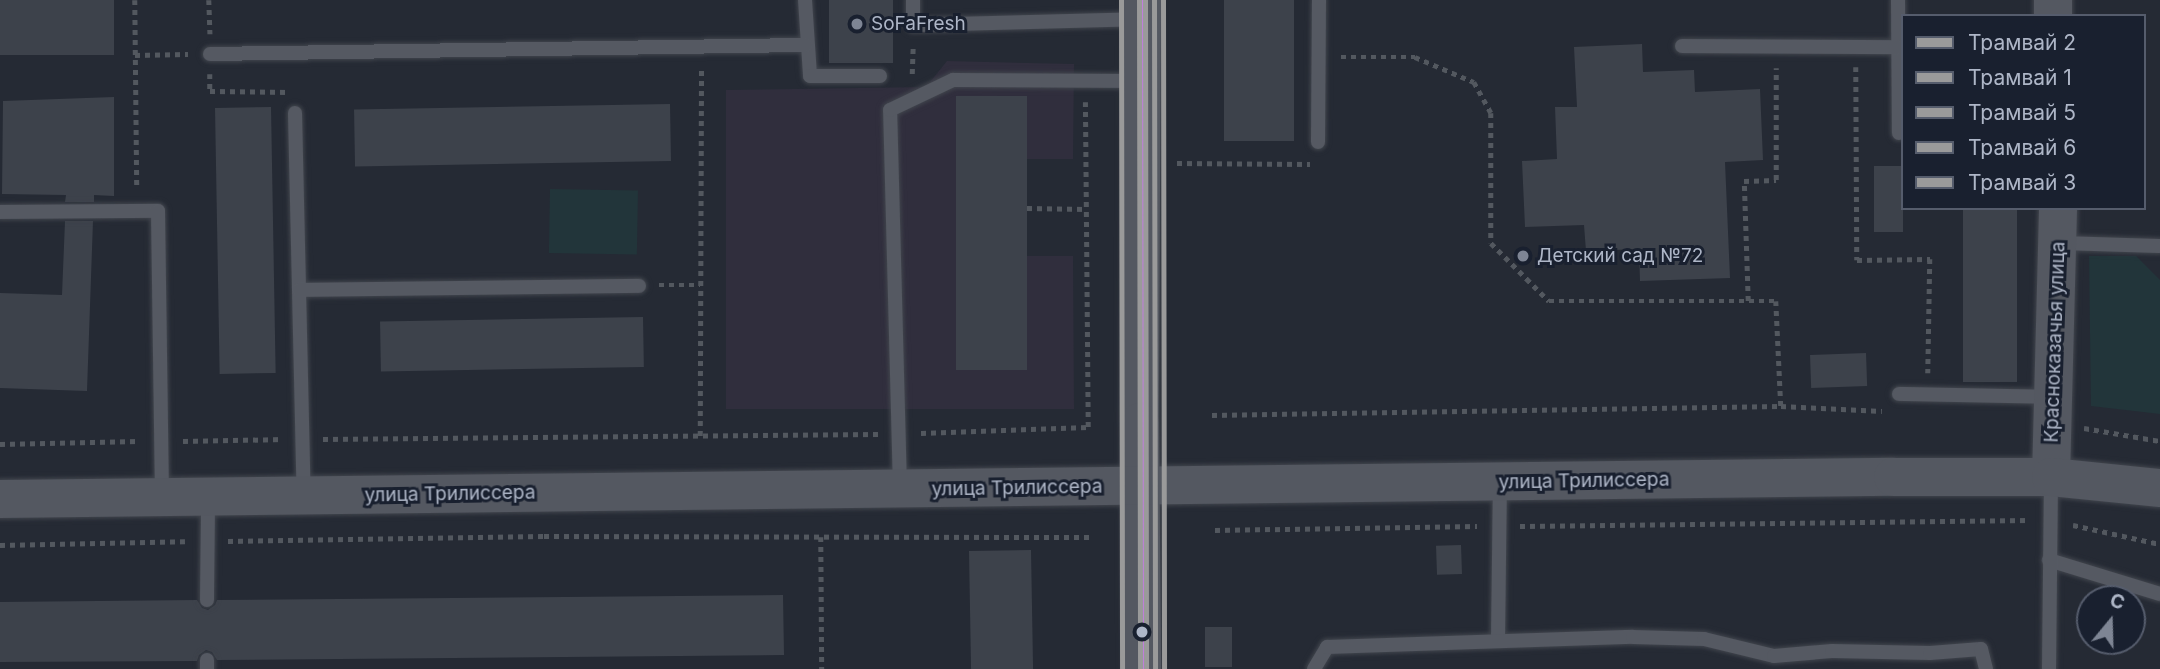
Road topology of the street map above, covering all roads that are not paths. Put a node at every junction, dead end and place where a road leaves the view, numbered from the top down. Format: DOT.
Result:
graph roads {
  1 [pos="805,0"];
  2 [pos="912,0"];
  3 [pos="1319,0"];
  4 [pos="1898,0"];
  5 [pos="1142,9"];
  6 [pos="806,45"];
  7 [pos="1682,46"];
  8 [pos="1899,47"];
  9 [pos="210,54"];
  10 [pos="880,75"];
  11 [pos="1142,81"];
  12 [pos="295,113"];
  13 [pos="1899,133"];
  14 [pos="1318,142"];
  15 [pos="0,212"];
  16 [pos="2058,225"];
  17 [pos="2160,246"];
  18 [pos="639,286"];
  19 [pos="299,290"];
  20 [pos="1899,394"];
  21 [pos="2054,410"];
  22 [pos="2051,477"];
  23 [pos="1500,482"];
  24 [pos="1141,486"];
  25 [pos="2160,488"];
  26 [pos="900,489"];
  27 [pos="304,496"];
  28 [pos="162,497"];
  29 [pos="208,497"];
  30 [pos="0,499"];
  31 [pos="2049,560"];
  32 [pos="2160,594"];
  33 [pos="208,600"];
  34 [pos="1498,640"];
  35 [pos="1142,669"];
  36 [pos="1314,669"];
  37 [pos="1986,669"];
  38 [pos="2049,669"];
  1 -- 6 [label="lane"];
  2 -- 5 [label="lane"];
  3 -- 14 [label="lane"];
  4 -- 8 [label="lane"];
  5 -- 11 [label="street"];
  6 -- 9 [label="lane"];
  6 -- 10 [label="lane"];
  7 -- 8 [label="lane"];
  8 -- 13 [label="lane"];
  11 -- 24 [label="street"];
  11 -- 26 [label="lane"];
  12 -- 19 [label="lane"];
  15 -- 28 [label="lane"];
  16 -- 17 [label="lane"];
  16 -- 21 [label="street, Красноказачья улица"];
  18 -- 19 [label="lane"];
  19 -- 27 [label="lane"];
  20 -- 21 [label="lane"];
  21 -- 22 [label="street, Красноказачья улица"];
  22 -- 23 [label="street, улица Трилиссера"];
  22 -- 25 [label="street, улица Трилиссера"];
  22 -- 31 [label="lane"];
  23 -- 24 [label="street, улица Трилиссера"];
  23 -- 34 [label="lane"];
  24 -- 26 [label="street, улица Трилиссера"];
  24 -- 35 [label="street"];
  26 -- 27 [label="street, улица Трилиссера"];
  27 -- 29 [label="street, улица Трилиссера"];
  28 -- 29 [label="street, улица Трилиссера"];
  28 -- 30 [label="street, улица Трилиссера"];
  29 -- 33 [label="lane"];
  31 -- 32 [label="lane"];
  31 -- 38 [label="lane"];
  34 -- 36 [label="lane"];
  34 -- 37 [label="lane"];
}
